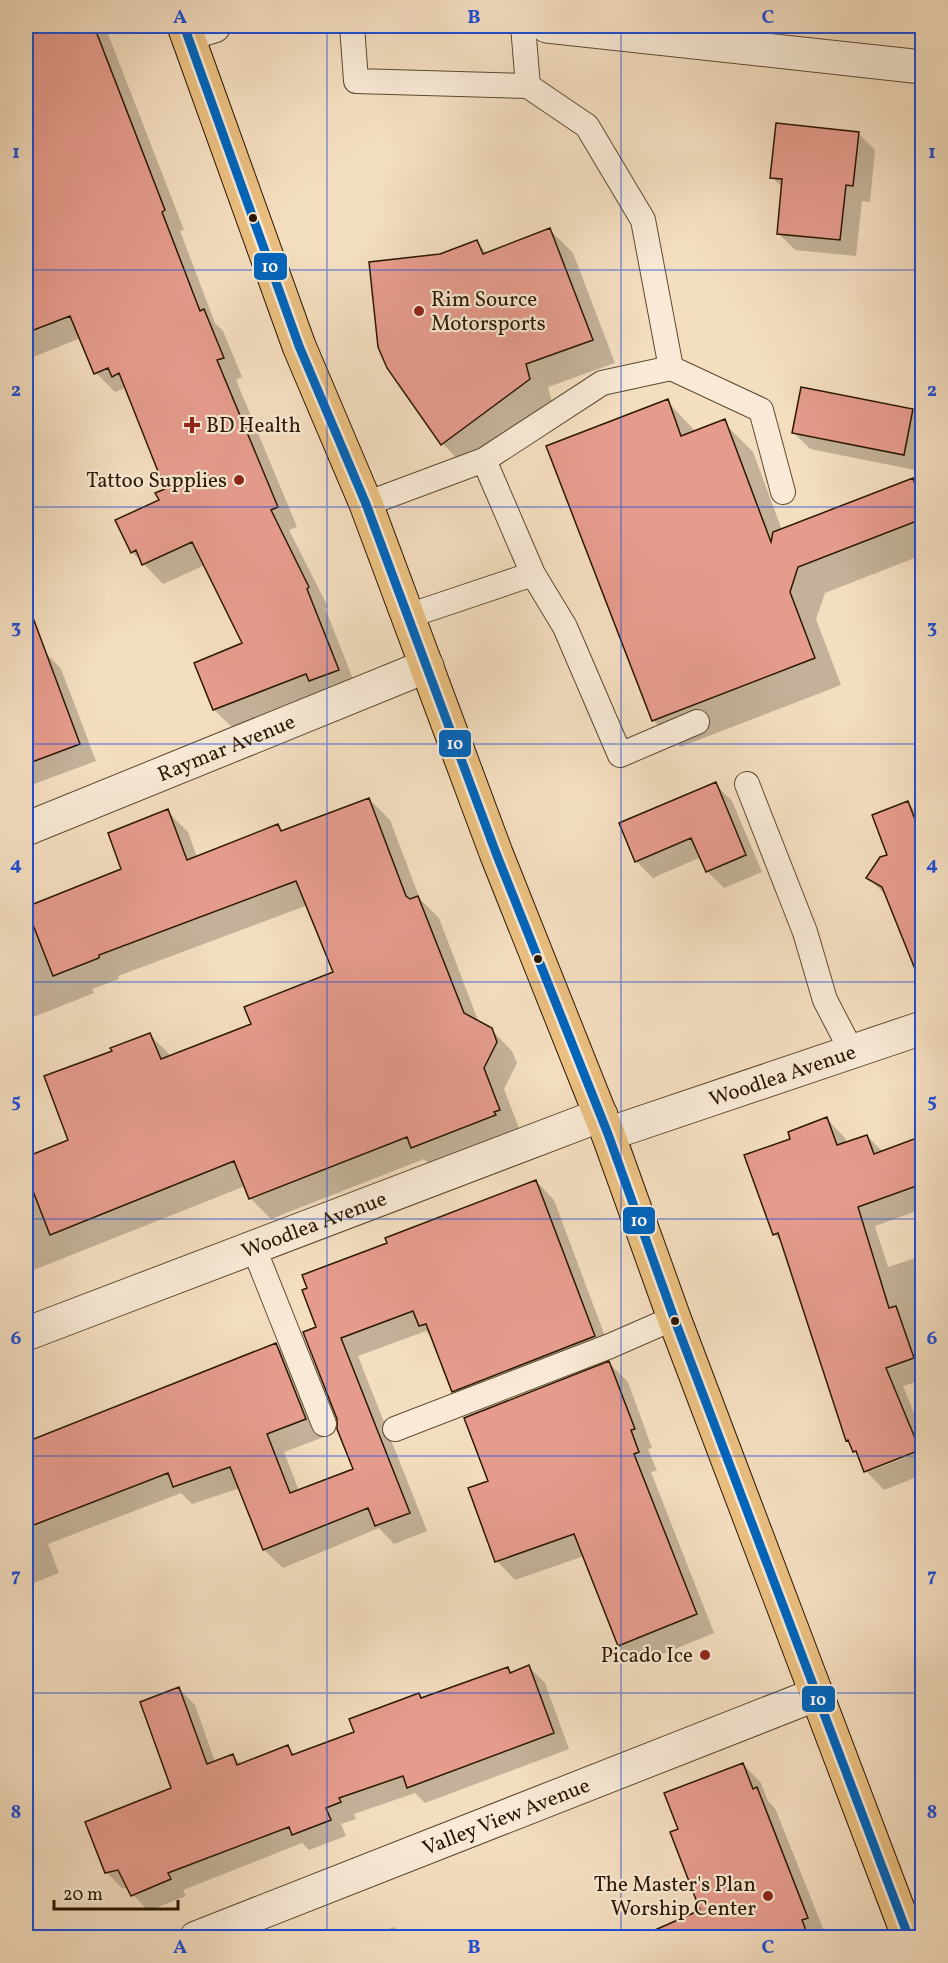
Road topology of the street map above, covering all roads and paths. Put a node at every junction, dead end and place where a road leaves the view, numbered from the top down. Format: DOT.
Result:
graph roads {
  1 [pos="352,26"];
  2 [pos="523,26"];
  3 [pos="548,26"];
  4 [pos="195,28"];
  5 [pos="922,67"];
  6 [pos="528,86"];
  7 [pos="671,368"];
  8 [pos="483,460"];
  9 [pos="783,492"];
  10 [pos="366,504"];
  11 [pos="534,574"];
  12 [pos="408,616"];
  13 [pos="427,666"];
  14 [pos="697,722"];
  15 [pos="747,784"];
  16 [pos="26,829"];
  17 [pos="920,1036"];
  18 [pos="852,1052"];
  19 [pos="604,1124"];
  20 [pos="253,1246"];
  21 [pos="674,1318"];
  22 [pos="26,1334"];
  23 [pos="324,1424"];
  24 [pos="395,1429"];
  25 [pos="817,1694"];
  26 [pos="196,1938"];
  27 [pos="909,1938"];
  1 -- 6 [label="lane"];
  2 -- 6 [label="lane"];
  3 -- 5 [label="street"];
  4 -- 10 [label="main road"];
  6 -- 7 [label="lane"];
  7 -- 8 [label="lane"];
  7 -- 9 [label="lane"];
  8 -- 10 [label="lane"];
  8 -- 11 [label="lane"];
  10 -- 12 [label="main road"];
  11 -- 12 [label="lane"];
  11 -- 14 [label="lane"];
  12 -- 13 [label="main road"];
  13 -- 16 [label="street, Raymar Avenue"];
  13 -- 19 [label="main road"];
  15 -- 18 [label="lane"];
  17 -- 18 [label="street, Woodlea Avenue"];
  18 -- 19 [label="street, Woodlea Avenue"];
  19 -- 20 [label="street, Woodlea Avenue"];
  19 -- 21 [label="main road"];
  20 -- 22 [label="street, Woodlea Avenue"];
  20 -- 23 [label="lane"];
  21 -- 24 [label="lane"];
  21 -- 25 [label="main road"];
  25 -- 26 [label="street, Valley View Avenue"];
  25 -- 27 [label="main road"];
}
